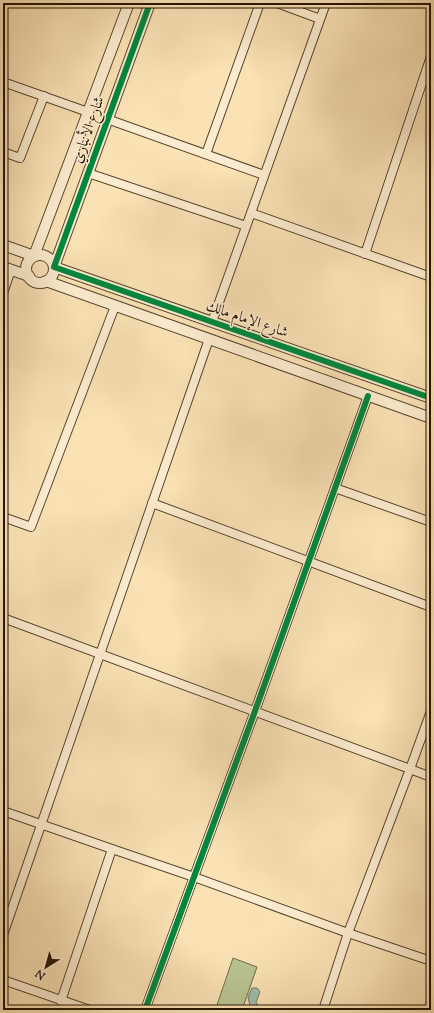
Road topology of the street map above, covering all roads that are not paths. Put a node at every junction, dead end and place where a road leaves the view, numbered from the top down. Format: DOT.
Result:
graph roads {
  1 [pos="129,3"];
  2 [pos="150,3"];
  3 [pos="260,3"];
  4 [pos="277,3"];
  5 [pos="326,3"];
  6 [pos="320,19"];
  7 [pos="431,56"];
  8 [pos="3,82"];
  9 [pos="44,96"];
  10 [pos="88,112"];
  11 [pos="107,119"];
  12 [pos="3,152"];
  13 [pos="206,154"];
  14 [pos="88,173"];
  15 [pos="264,175"];
  16 [pos="251,213"];
  17 [pos="246,226"];
  18 [pos="3,245"];
  19 [pos="365,254"];
  20 [pos="34,256"];
  21 [pos="54,267"];
  22 [pos="7,268"];
  23 [pos="29,276"];
  24 [pos="431,277"];
  25 [pos="46,281"];
  26 [pos="3,293"];
  27 [pos="115,306"];
  28 [pos="212,322"];
  29 [pos="209,339"];
  30 [pos="368,396"];
  31 [pos="431,398"];
  32 [pos="431,418"];
  33 [pos="335,488"];
  34 [pos="152,503"];
  35 [pos="3,518"];
  36 [pos="431,522"];
  37 [pos="309,561"];
  38 [pos="431,607"];
  39 [pos="3,618"];
  40 [pos="100,654"];
  41 [pos="254,711"];
  42 [pos="431,711"];
  43 [pos="410,769"];
  44 [pos="431,777"];
  45 [pos="3,811"];
  46 [pos="41,824"];
  47 [pos="112,849"];
  48 [pos="194,877"];
  49 [pos="348,933"];
  50 [pos="3,935"];
  51 [pos="431,961"];
  52 [pos="3,980"];
  53 [pos="61,1000"];
  54 [pos="90,1010"];
  55 [pos="145,1010"];
  56 [pos="323,1010"];
  1 -- 10 [label="street, شارع الأنباري"];
  2 -- 11 [label="street, شارع الأنباري"];
  3 -- 13 [label="street"];
  4 -- 6 [label="street"];
  5 -- 6 [label="street"];
  6 -- 15 [label="street"];
  7 -- 19 [label="street"];
  8 -- 9 [label="street"];
  9 -- 10 [label="street"];
  9 -- 12 [label="street"];
  10 -- 20 [label="street, شارع الأنباري"];
  11 -- 13 [label="street"];
  11 -- 14 [label="street, شارع الأنباري"];
  13 -- 15 [label="street"];
  14 -- 17 [label="street"];
  14 -- 21 [label="street, شارع الأنباري"];
  15 -- 16 [label="street"];
  16 -- 17 [label="street"];
  16 -- 19 [label="street"];
  17 -- 28 [label="street"];
  18 -- 20 [label="street"];
  19 -- 24 [label="street"];
  20 -- 21 [label="street"];
  20 -- 23 [label="street"];
  21 -- 25 [label="street"];
  21 -- 28 [label="street, شارع الإمام مالك"];
  22 -- 23 [label="street"];
  22 -- 26 [label="street"];
  23 -- 25 [label="street"];
  25 -- 27 [label="street, شارع الإمام مالك"];
  27 -- 29 [label="street, شارع الإمام مالك"];
  27 -- 35 [label="street"];
  28 -- 31 [label="street, شارع الإمام مالك"];
  29 -- 30 [label="street, شارع الإمام مالك"];
  29 -- 34 [label="street"];
  30 -- 32 [label="street, شارع الإمام مالك"];
  30 -- 33 [label="street"];
  33 -- 36 [label="street"];
  33 -- 37 [label="street"];
  34 -- 37 [label="street"];
  34 -- 40 [label="street"];
  37 -- 38 [label="street"];
  37 -- 41 [label="street"];
  39 -- 40 [label="street"];
  40 -- 41 [label="street"];
  40 -- 46 [label="street"];
  41 -- 43 [label="street"];
  41 -- 48 [label="street"];
  42 -- 43 [label="street"];
  43 -- 44 [label="street"];
  43 -- 49 [label="street"];
  45 -- 46 [label="street"];
  46 -- 47 [label="street"];
  46 -- 50 [label="street"];
  47 -- 48 [label="street"];
  47 -- 53 [label="street"];
  48 -- 49 [label="street"];
  48 -- 55 [label="street"];
  49 -- 51 [label="street"];
  49 -- 56 [label="street"];
  52 -- 53 [label="street"];
  53 -- 54 [label="street"];
}
